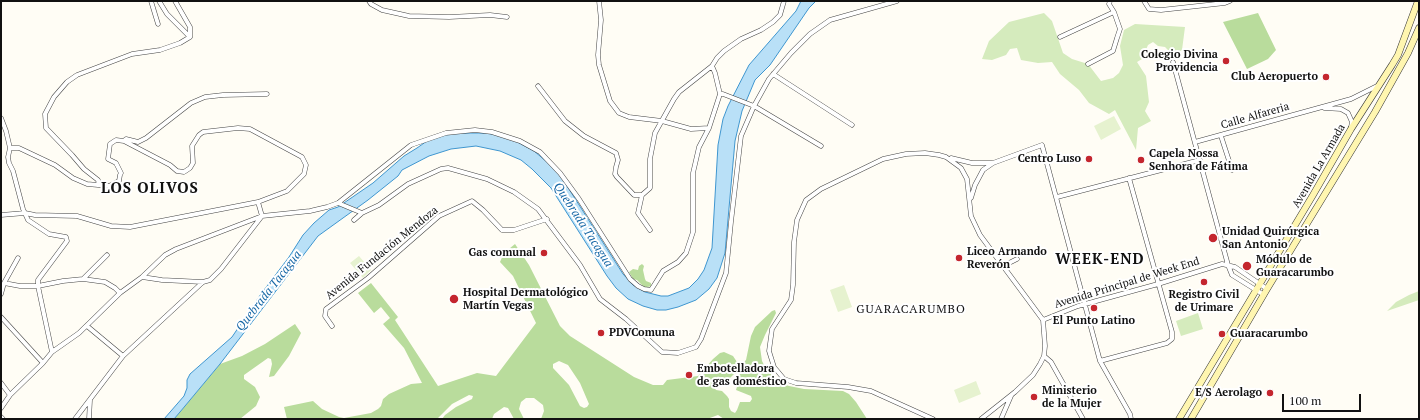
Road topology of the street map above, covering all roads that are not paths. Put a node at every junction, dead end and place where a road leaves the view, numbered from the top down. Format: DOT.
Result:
graph roads {
  1 [pos="151,1"];
  2 [pos="159,1"];
  3 [pos="175,1"];
  4 [pos="369,1"];
  5 [pos="599,1"];
  6 [pos="784,1"];
  7 [pos="897,1"];
  8 [pos="1110,1"];
  9 [pos="1144,1"];
  10 [pos="1230,1"];
  11 [pos="1418,1"];
  12 [pos="1114,12"];
  13 [pos="507,17"];
  14 [pos="158,24"];
  15 [pos="1419,28"];
  16 [pos="1060,36"];
  17 [pos="190,37"];
  18 [pos="1173,62"];
  19 [pos="1088,64"];
  20 [pos="712,66"];
  21 [pos="772,74"];
  22 [pos="1380,84"];
  23 [pos="538,86"];
  24 [pos="267,94"];
  25 [pos="721,94"];
  26 [pos="754,106"];
  27 [pos="1367,107"];
  28 [pos="1319,108"];
  29 [pos="1375,112"];
  30 [pos="1,118"];
  31 [pos="662,121"];
  32 [pos="852,125"];
  33 [pos="709,128"];
  34 [pos="1351,129"];
  35 [pos="1221,136"];
  36 [pos="124,141"];
  37 [pos="1195,142"];
  38 [pos="821,146"];
  39 [pos="10,148"];
  40 [pos="946,157"];
  41 [pos="1200,160"];
  42 [pos="993,163"];
  43 [pos="1232,170"];
  44 [pos="1129,178"];
  45 [pos="99,185"];
  46 [pos="642,195"];
  47 [pos="1057,197"];
  48 [pos="970,201"];
  49 [pos="258,202"];
  50 [pos="340,204"];
  51 [pos="25,213"];
  52 [pos="362,213"];
  53 [pos="1,215"];
  54 [pos="262,216"];
  55 [pos="546,218"];
  56 [pos="354,220"];
  57 [pos="650,230"];
  58 [pos="107,255"];
  59 [pos="18,258"];
  60 [pos="1017,259"];
  61 [pos="1228,265"];
  62 [pos="1004,267"];
  63 [pos="142,277"];
  64 [pos="83,279"];
  65 [pos="203,282"];
  66 [pos="4,283"];
  67 [pos="1158,284"];
  68 [pos="1260,284"];
  69 [pos="38,286"];
  70 [pos="1267,289"];
  71 [pos="1256,290"];
  72 [pos="1,294"];
  73 [pos="120,294"];
  74 [pos="1264,295"];
  75 [pos="1085,304"];
  76 [pos="1,318"];
  77 [pos="1043,320"];
  78 [pos="87,326"];
  79 [pos="332,326"];
  80 [pos="52,352"];
  81 [pos="123,356"];
  82 [pos="1044,356"];
  83 [pos="1100,361"];
  84 [pos="43,362"];
  85 [pos="1,383"];
  86 [pos="10,395"];
  87 [pos="1011,395"];
  88 [pos="90,399"];
  89 [pos="1,408"];
  90 [pos="75,419"];
  91 [pos="89,419"];
  92 [pos="933,419"];
  93 [pos="981,419"];
  94 [pos="1001,419"];
  95 [pos="1084,419"];
  96 [pos="1131,419"];
  97 [pos="1179,419"];
  98 [pos="1190,419"];
  1 -- 14 [label="street"];
  2 -- 17 [label="street"];
  3 -- 17 [label="street"];
  4 -- 13 [label="street"];
  5 -- 31 [label="street"];
  6 -- 20 [label="street"];
  7 -- 21 [label="street"];
  8 -- 12 [label="street"];
  9 -- 10 [label="street"];
  11 -- 22 [label="main road, Avenida La Armada"];
  12 -- 16 [label="street"];
  12 -- 19 [label="street"];
  15 -- 29 [label="main road, Avenida La Armada"];
  17 -- 45 [label="street"];
  18 -- 37 [label="street"];
  20 -- 25 [label="street"];
  20 -- 31 [label="street"];
  21 -- 26 [label="street"];
  21 -- 32 [label="street"];
  22 -- 27 [label="main road, Avenida La Armada"];
  22 -- 28 [label="street, Calle Alfareria"];
  23 -- 46 [label="street"];
  24 -- 36 [label="street"];
  25 -- 26 [label="street"];
  25 -- 33 [label="street"];
  26 -- 38 [label="street"];
  26 -- 55 [label="street"];
  27 -- 29 [label="main road"];
  27 -- 34 [label="main road, Avenida La Armada"];
  28 -- 34 [label="street, Calle Alfareria"];
  28 -- 35 [label="street, Calle Alfareria"];
  29 -- 70 [label="main road, Avenida La Armada"];
  30 -- 39 [label="street"];
  31 -- 33 [label="street"];
  31 -- 46 [label="street"];
  33 -- 50 [label="street"];
  34 -- 68 [label="main road, Avenida La Armada"];
  35 -- 37 [label="street, Calle Alfareria"];
  35 -- 43 [label="street"];
  36 -- 45 [label="street"];
  36 -- 49 [label="street"];
  37 -- 41 [label="street"];
  39 -- 45 [label="street"];
  39 -- 51 [label="street"];
  40 -- 42 [label="street"];
  40 -- 48 [label="street"];
  40 -- 92 [label="street"];
  41 -- 44 [label="street"];
  41 -- 61 [label="street"];
  42 -- 47 [label="street"];
  42 -- 48 [label="street"];
  44 -- 47 [label="street"];
  44 -- 67 [label="street"];
  46 -- 57 [label="street"];
  47 -- 75 [label="street"];
  48 -- 62 [label="street"];
  49 -- 51 [label="street"];
  49 -- 54 [label="street"];
  50 -- 52 [label="street"];
  50 -- 54 [label="street"];
  51 -- 53 [label="street"];
  51 -- 69 [label="street"];
  52 -- 55 [label="street"];
  52 -- 56 [label="street"];
  54 -- 63 [label="street"];
  54 -- 65 [label="street"];
  55 -- 79 [label="street, Avenida Fundación Mendoza"];
  58 -- 64 [label="street"];
  59 -- 66 [label="street"];
  60 -- 62 [label="street"];
  61 -- 67 [label="street, Avenida Principal de Week End"];
  61 -- 68 [label="street"];
  61 -- 71 [label="street"];
  62 -- 77 [label="street"];
  63 -- 65 [label="street"];
  63 -- 73 [label="street"];
  64 -- 69 [label="street"];
  64 -- 73 [label="street"];
  65 -- 81 [label="street"];
  66 -- 69 [label="street"];
  66 -- 72 [label="street"];
  67 -- 75 [label="street, Avenida Principal de Week End"];
  67 -- 83 [label="street"];
  68 -- 70 [label="street"];
  68 -- 71 [label="main road, Avenida La Armada"];
  69 -- 80 [label="street"];
  70 -- 74 [label="main road, Avenida La Armada"];
  71 -- 74 [label="street"];
  71 -- 97 [label="main road, Avenida La Armada"];
  73 -- 78 [label="street"];
  74 -- 98 [label="main road, Avenida La Armada"];
  75 -- 77 [label="street, Avenida Principal de Week End"];
  75 -- 83 [label="street"];
  76 -- 84 [label="street"];
  77 -- 82 [label="street"];
  78 -- 80 [label="street"];
  78 -- 81 [label="street"];
  80 -- 84 [label="street"];
  81 -- 88 [label="street"];
  82 -- 87 [label="street"];
  82 -- 95 [label="street"];
  83 -- 96 [label="street"];
  84 -- 86 [label="street"];
  85 -- 86 [label="street"];
  86 -- 89 [label="street"];
  87 -- 93 [label="street"];
  87 -- 94 [label="street"];
  88 -- 90 [label="street"];
  88 -- 91 [label="street"];
}
